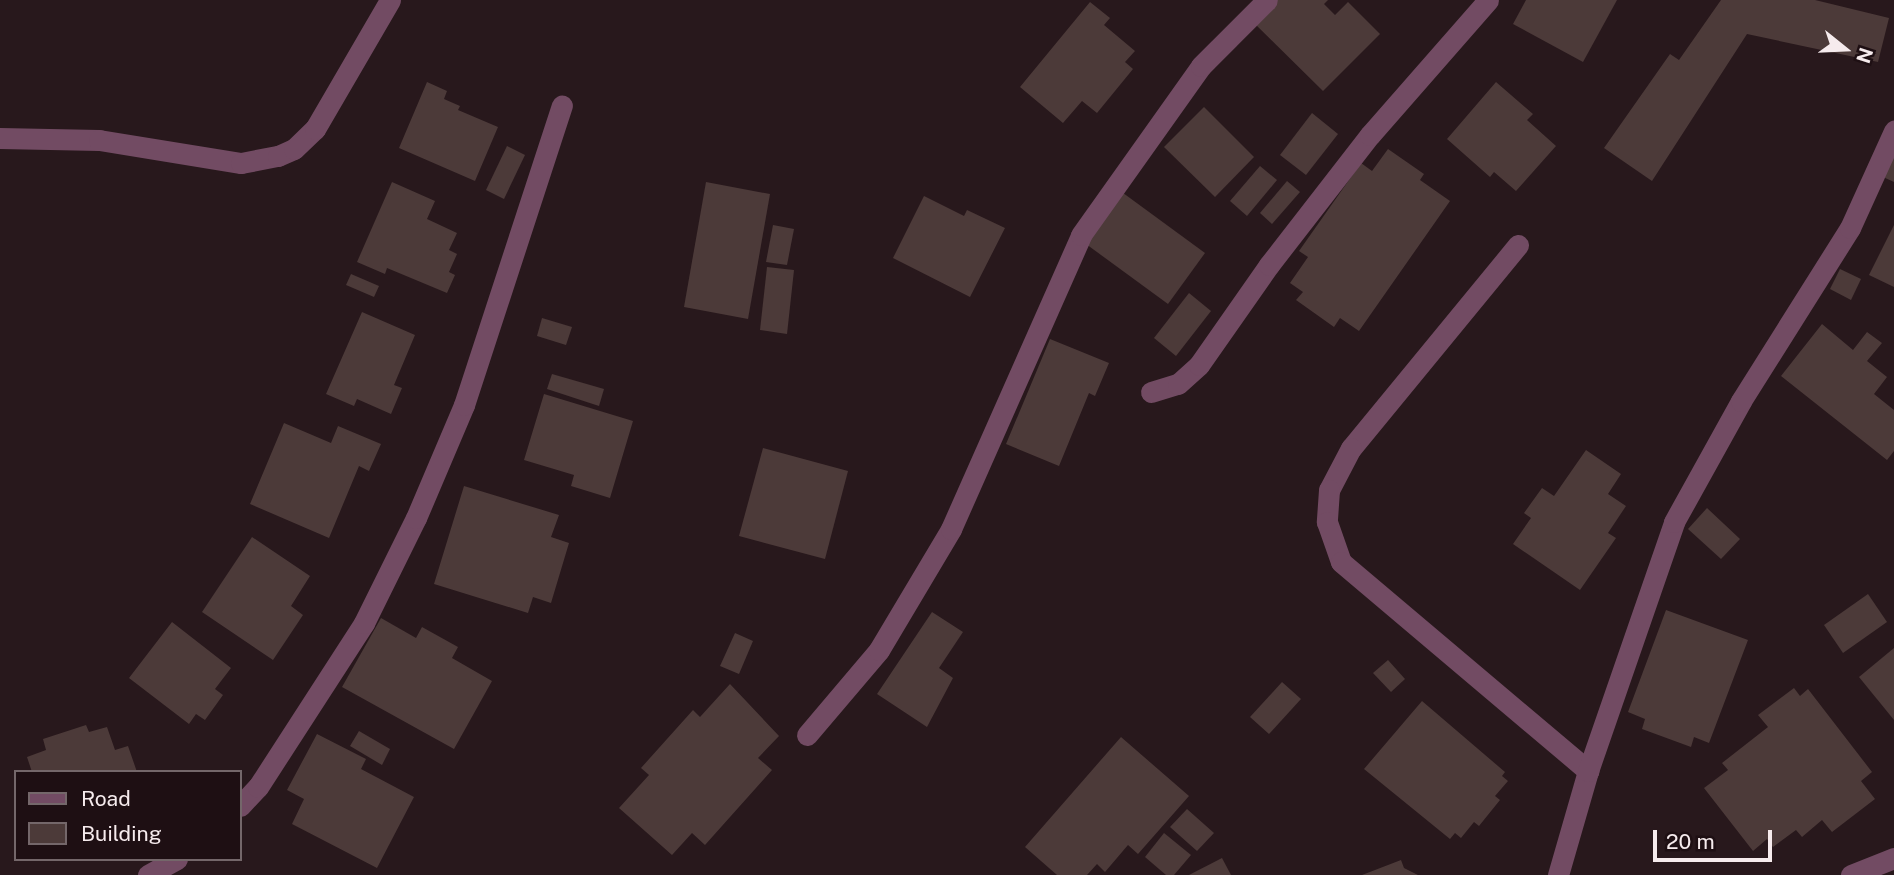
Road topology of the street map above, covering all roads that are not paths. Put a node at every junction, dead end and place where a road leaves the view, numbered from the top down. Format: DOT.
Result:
graph roads {
  1 [pos="390,0"];
  2 [pos="1267,0"];
  3 [pos="1488,0"];
  4 [pos="562,106"];
  5 [pos="1894,131"];
  6 [pos="0,138"];
  7 [pos="1518,245"];
  8 [pos="1151,392"];
  9 [pos="807,735"];
  10 [pos="1588,771"];
  11 [pos="242,804"];
  12 [pos="1894,858"];
  13 [pos="173,861"];
  14 [pos="148,875"];
  15 [pos="1558,875"];
  16 [pos="1851,875"];
  1 -- 6 [label="street"];
  2 -- 9 [label="street"];
  3 -- 8 [label="street"];
  4 -- 11 [label="street"];
  5 -- 10 [label="street"];
  7 -- 10 [label="street"];
  10 -- 15 [label="street"];
  12 -- 16 [label="street"];
  13 -- 14 [label="street"];
}
